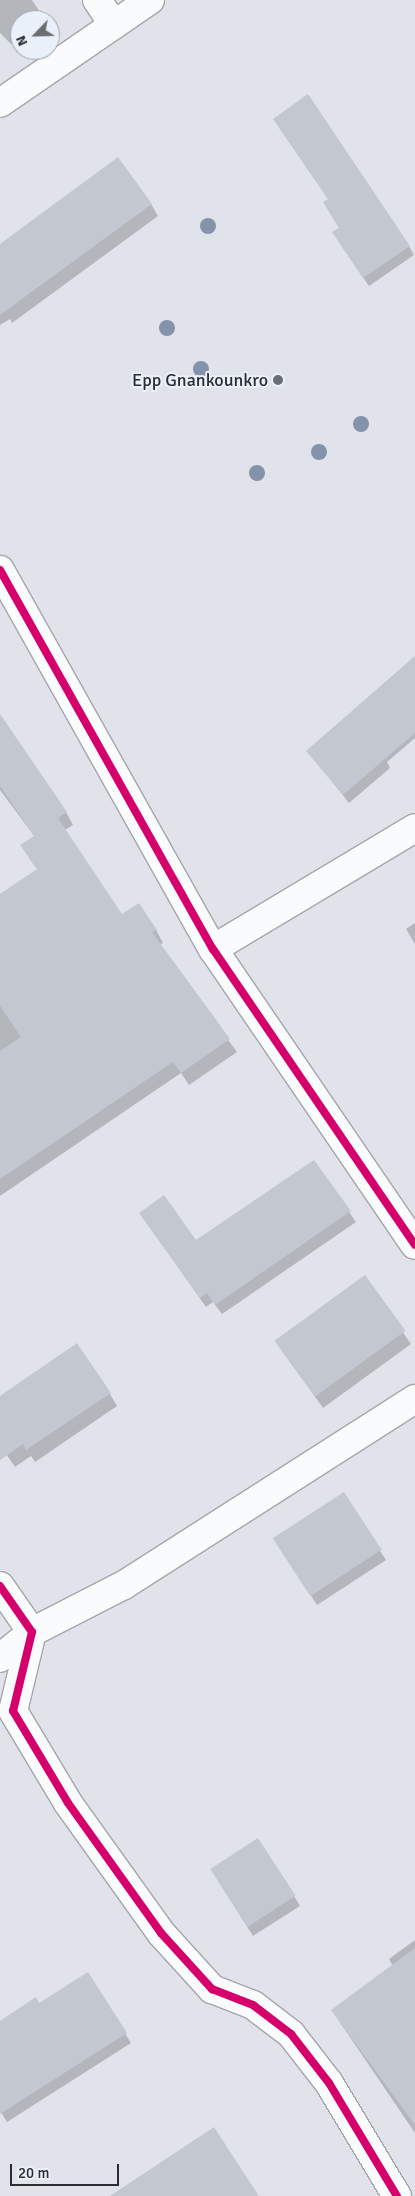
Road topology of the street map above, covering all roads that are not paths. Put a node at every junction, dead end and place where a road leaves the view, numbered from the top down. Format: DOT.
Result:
graph roads {
  1 [pos="97,0"];
  2 [pos="150,0"];
  3 [pos="114,25"];
  4 [pos="0,103"];
  5 [pos="4,587"];
  6 [pos="415,828"];
  7 [pos="213,949"];
  8 [pos="415,1245"];
  9 [pos="415,1400"];
  10 [pos="0,1586"];
  11 [pos="32,1632"];
  12 [pos="0,1658"];
  13 [pos="398,2196"];
  1 -- 3 [label="street"];
  2 -- 3 [label="street"];
  3 -- 4 [label="street"];
  5 -- 7 [label="street"];
  6 -- 7 [label="street"];
  7 -- 8 [label="street"];
  9 -- 11 [label="street"];
  10 -- 11 [label="street"];
  11 -- 12 [label="street"];
  11 -- 13 [label="street"];
}
